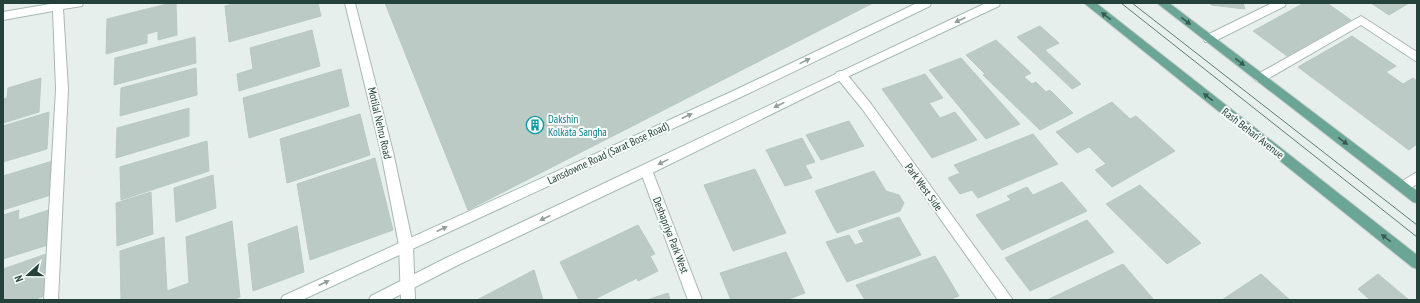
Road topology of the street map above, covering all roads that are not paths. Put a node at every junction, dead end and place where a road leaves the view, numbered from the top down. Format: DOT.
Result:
graph roads {
  1 [pos="78,3"];
  2 [pos="350,3"];
  3 [pos="926,3"];
  4 [pos="995,3"];
  5 [pos="1089,3"];
  6 [pos="1162,3"];
  7 [pos="1281,3"];
  8 [pos="58,6"];
  9 [pos="3,16"];
  10 [pos="1209,39"];
  11 [pos="1417,58"];
  12 [pos="841,75"];
  13 [pos="1260,78"];
  14 [pos="646,170"];
  15 [pos="1417,176"];
  16 [pos="1403,187"];
  17 [pos="1417,198"];
  18 [pos="406,245"];
  19 [pos="1417,262"];
  20 [pos="408,285"];
  21 [pos="51,300"];
  22 [pos="288,300"];
  23 [pos="376,300"];
  24 [pos="408,300"];
  25 [pos="695,300"];
  26 [pos="1006,300"];
  1 -- 8 [label="main road"];
  2 -- 18 [label="main road, Motilal Nehru Road"];
  18 -- 3 [label="main road, Lansdowne Road (Sarat Bose Road), one-way"];
  4 -- 12 [label="main road, one-way"];
  19 -- 5 [label="main road, Rash Behari Avenue, one-way"];
  6 -- 10 [label="main road, one-way"];
  7 -- 10 [label="main road"];
  8 -- 9 [label="main road"];
  8 -- 21 [label="main road"];
  10 -- 13 [label="main road, one-way"];
  11 -- 13 [label="main road"];
  12 -- 14 [label="main road, one-way"];
  12 -- 26 [label="main road, Park West Side"];
  13 -- 16 [label="main road, one-way"];
  14 -- 20 [label="main road, one-way"];
  14 -- 25 [label="main road, Deshapriya Park West"];
  15 -- 16 [label="main road"];
  16 -- 17 [label="main road"];
  18 -- 20 [label="main road, Motilal Nehru Road"];
  22 -- 18 [label="main road, Lansdowne Road (Sarat Bose Road), one-way"];
  20 -- 23 [label="main road"];
  20 -- 24 [label="main road, Motilal Nehru Road"];
}
